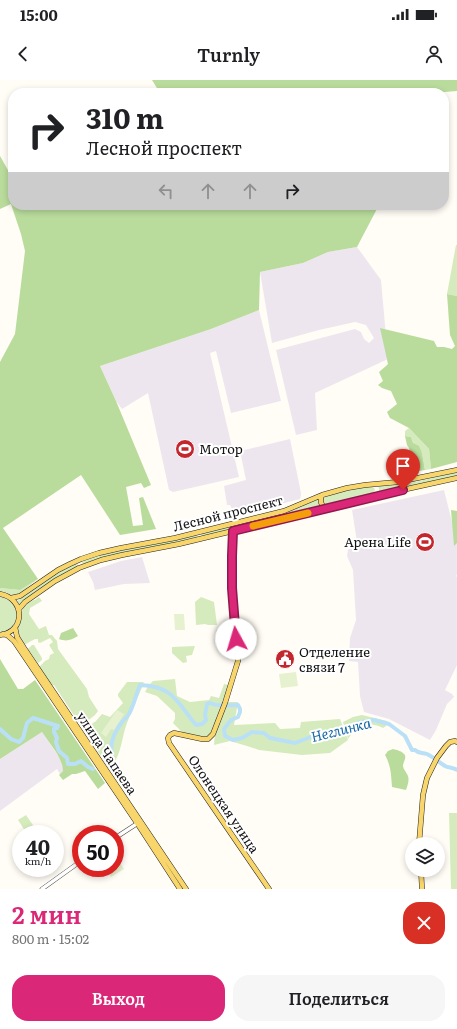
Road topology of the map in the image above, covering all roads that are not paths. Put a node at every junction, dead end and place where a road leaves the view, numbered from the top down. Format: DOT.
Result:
graph roads {
  1 [pos="457,470"];
  2 [pos="457,478"];
  3 [pos="373,484"];
  4 [pos="322,495"];
  5 [pos="375,496"];
  6 [pos="326,508"];
  7 [pos="284,511"];
  8 [pos="286,518"];
  9 [pos="233,531"];
  10 [pos="199,532"];
  11 [pos="201,538"];
  12 [pos="81,559"];
  13 [pos="76,562"];
  14 [pos="82,567"];
  15 [pos="0,594"];
  16 [pos="12,598"];
  17 [pos="19,609"];
  18 [pos="15,627"];
  19 [pos="2,635"];
  20 [pos="456,742"];
  21 [pos="139,822"];
  22 [pos="124,832"];
  23 [pos="419,837"];
  24 [pos="72,867"];
  25 [pos="421,877"];
  26 [pos="42,889"];
  27 [pos="184,889"];
  28 [pos="269,889"];
  29 [pos="422,889"];
  1 -- 3 [label="main road, Лесной проспект"];
  2 -- 5 [label="main road, Лесной проспект"];
  3 -- 4 [label="main road, Лесной проспект"];
  3 -- 5 [label="main road"];
  4 -- 6 [label="main road"];
  4 -- 7 [label="main road, Лесной проспект"];
  5 -- 6 [label="main road, Лесной проспект"];
  6 -- 8 [label="main road, Лесной проспект"];
  7 -- 8 [label="main road"];
  7 -- 10 [label="main road, Лесной проспект"];
  8 -- 9 [label="main road, Лесной проспект"];
  9 -- 11 [label="main road, Лесной проспект"];
  9 -- 28 [label="main road, Олонецкая улица"];
  10 -- 11 [label="main road"];
  10 -- 12 [label="main road, Лесной проспект"];
  11 -- 14 [label="main road, Лесной проспект"];
  12 -- 13 [label="main road, Лесной проспект"];
  12 -- 14 [label="main road"];
  13 -- 14 [label="main road"];
  13 -- 16 [label="main road, Лесной проспект"];
  14 -- 17 [label="main road, Лесной проспект"];
  15 -- 16 [label="main road"];
  16 -- 17 [label="main road"];
  17 -- 18 [label="main road"];
  18 -- 19 [label="main road"];
  18 -- 21 [label="main road, улица Чапаева"];
  19 -- 21 [label="main road, улица Чапаева"];
  20 -- 23 [label="main road"];
  21 -- 22 [label="street"];
  21 -- 27 [label="main road, улица Чапаева"];
  24 -- 26 [label="street"];
  25 -- 29 [label="main road"];
}
